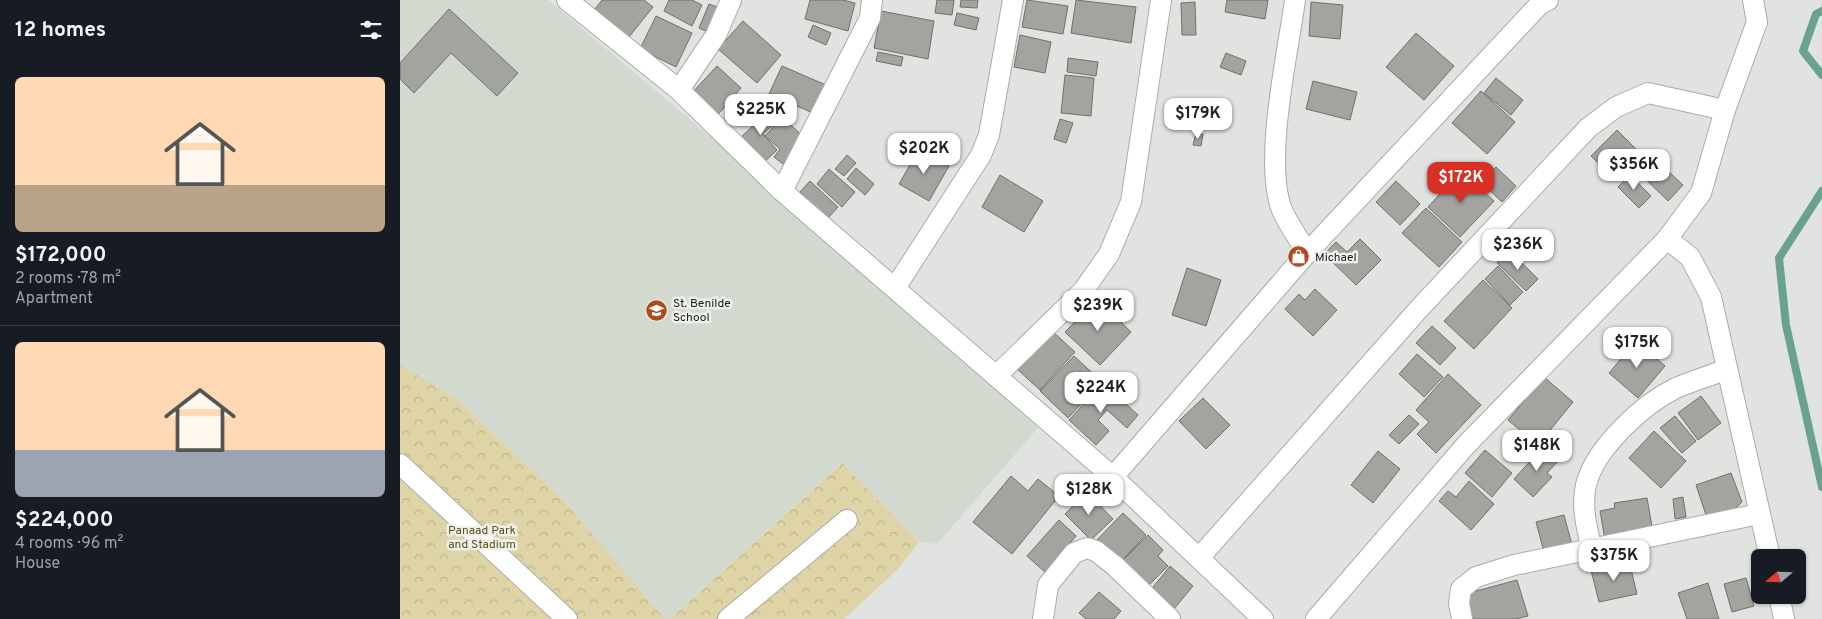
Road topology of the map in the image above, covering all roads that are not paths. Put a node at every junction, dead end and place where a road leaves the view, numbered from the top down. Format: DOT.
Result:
graph roads {
  1 [pos="567,0"];
  2 [pos="731,0"];
  3 [pos="872,0"];
  4 [pos="1013,0"];
  5 [pos="1161,0"];
  6 [pos="1295,0"];
  7 [pos="1548,0"];
  8 [pos="1753,0"];
  9 [pos="679,90"];
  10 [pos="1725,110"];
  11 [pos="782,191"];
  12 [pos="1667,239"];
  13 [pos="1307,253"];
  14 [pos="895,288"];
  15 [pos="1727,369"];
  16 [pos="996,376"];
  17 [pos="400,464"];
  18 [pos="1113,477"];
  19 [pos="1759,514"];
  20 [pos="847,520"];
  21 [pos="1768,549"];
  22 [pos="1592,550"];
  23 [pos="1199,558"];
  24 [pos="1781,604"];
  25 [pos="567,619"];
  26 [pos="728,619"];
  27 [pos="1043,619"];
  28 [pos="1170,619"];
  29 [pos="1263,619"];
  30 [pos="1316,619"];
  31 [pos="1462,619"];
  32 [pos="1784,619"];
  1 -- 9 [label="street"];
  2 -- 9 [label="street"];
  3 -- 11 [label="street"];
  4 -- 14 [label="street"];
  5 -- 16 [label="street"];
  6 -- 13 [label="street"];
  7 -- 13 [label="street"];
  8 -- 10 [label="street"];
  9 -- 11 [label="street"];
  10 -- 12 [label="street"];
  10 -- 23 [label="street"];
  11 -- 14 [label="street"];
  12 -- 15 [label="street"];
  12 -- 30 [label="street"];
  13 -- 18 [label="street"];
  14 -- 16 [label="street"];
  15 -- 19 [label="street"];
  15 -- 22 [label="street"];
  16 -- 18 [label="street"];
  17 -- 25 [label="street"];
  18 -- 23 [label="street"];
  19 -- 21 [label="street"];
  19 -- 22 [label="street"];
  20 -- 26 [label="street"];
  22 -- 31 [label="street"];
  23 -- 29 [label="street"];
  24 -- 32 [label="street"];
  27 -- 28 [label="street"];
}
